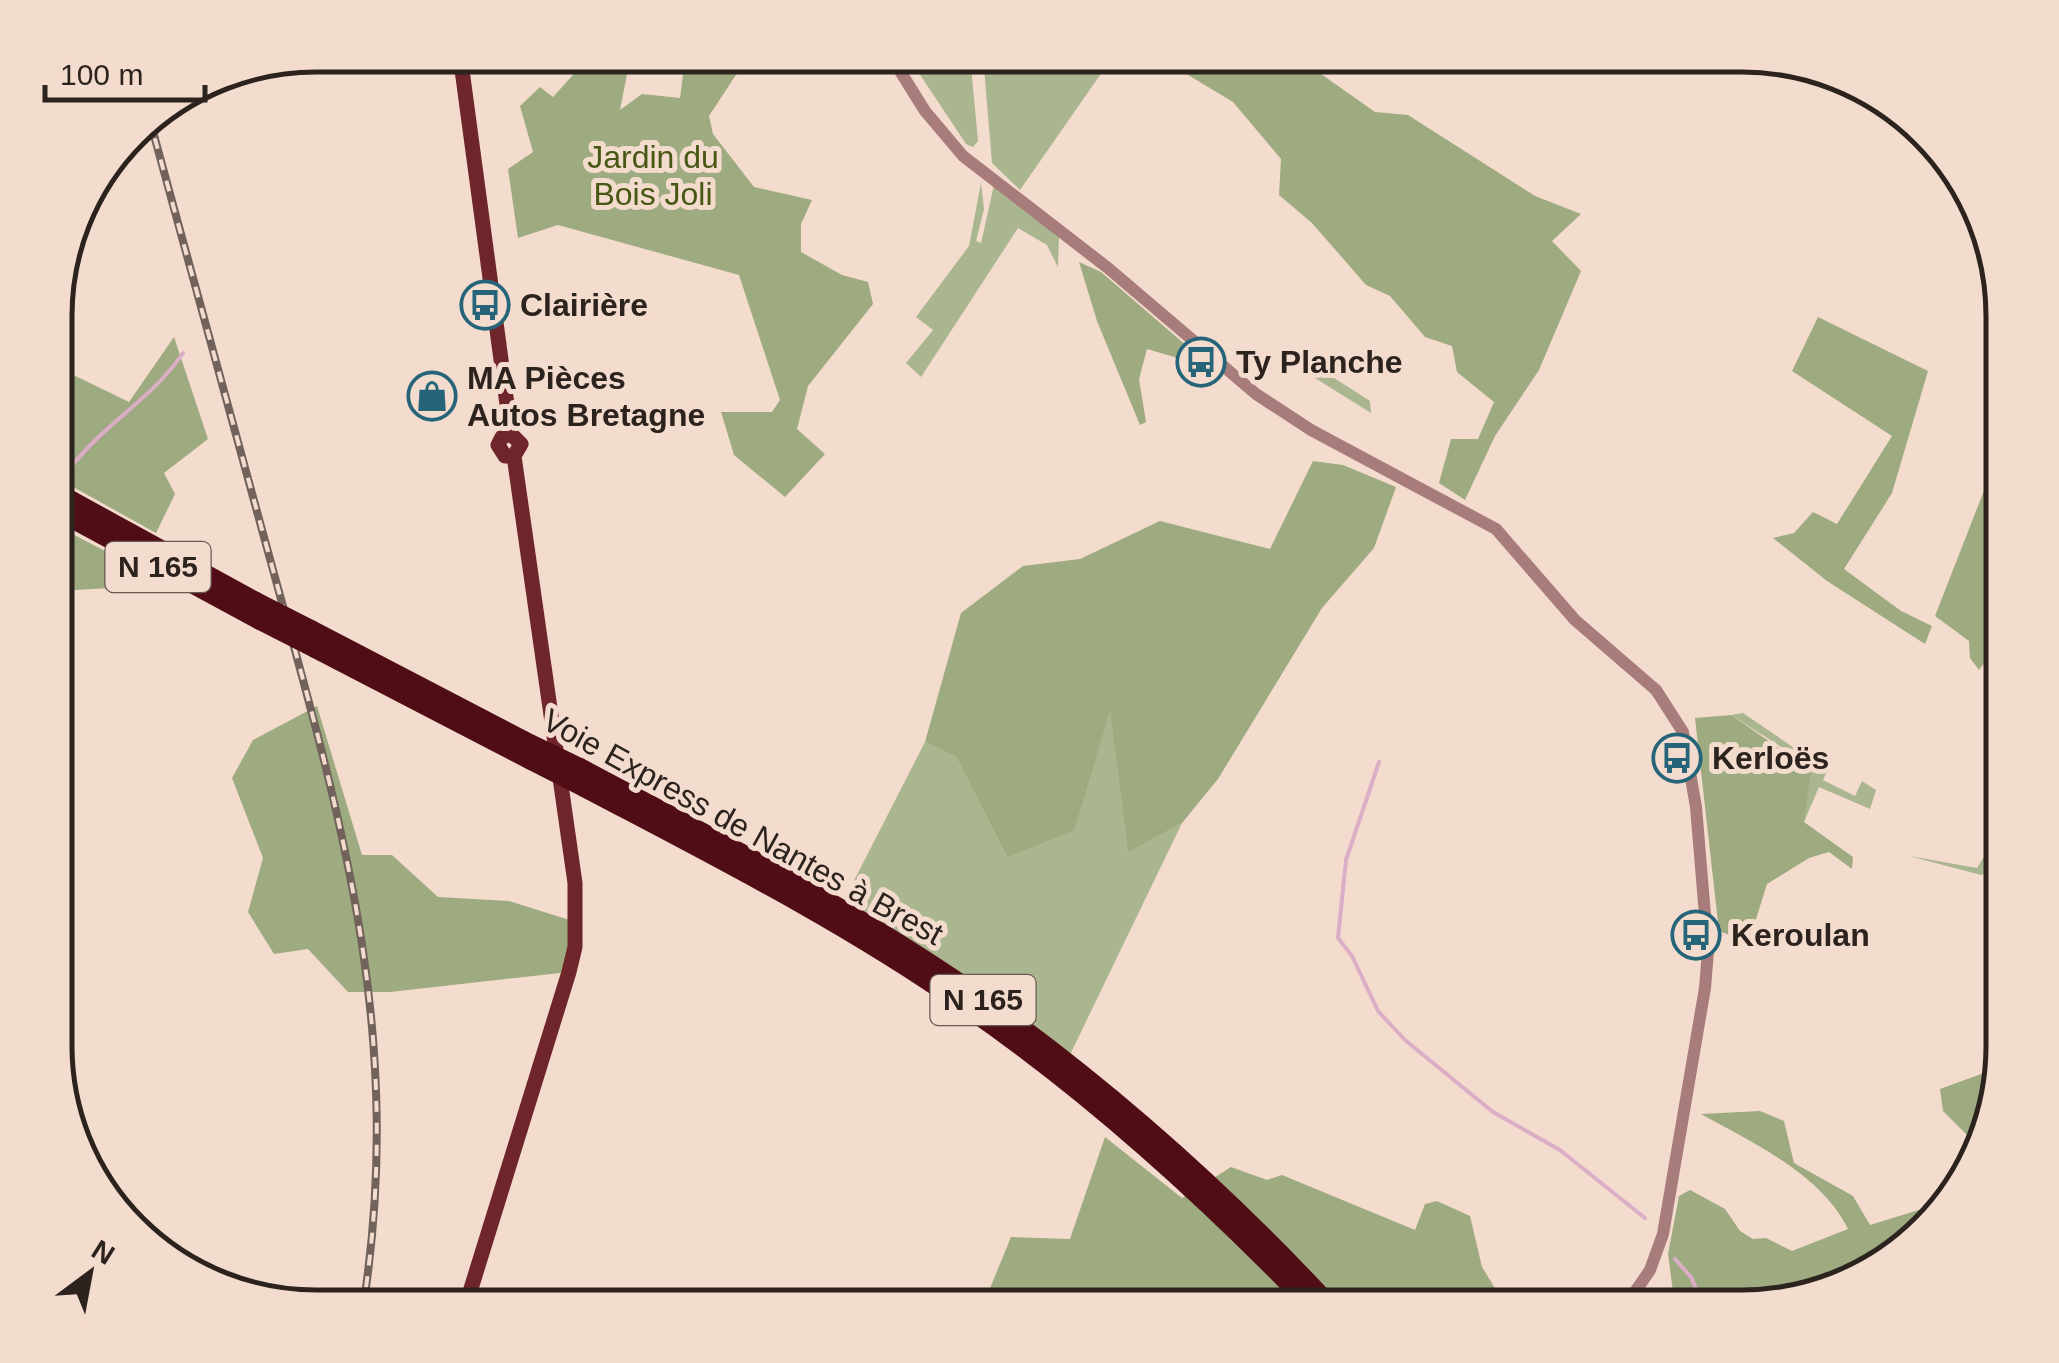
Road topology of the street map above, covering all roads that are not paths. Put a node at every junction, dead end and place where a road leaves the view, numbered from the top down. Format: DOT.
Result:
graph roads {
  1 [pos="462,72"];
  2 [pos="901,72"];
  3 [pos="72,500"];
  4 [pos="72,519"];
  5 [pos="471,1290"];
  6 [pos="1294,1290"];
  7 [pos="1315,1290"];
  8 [pos="1636,1290"];
  1 -- 5 [label="main road"];
  2 -- 8 [label="street"];
  3 -- 7 [label="highway, Voie Express de Nantes à Brest / N 165, bridge"];
  4 -- 6 [label="highway, Voie Express de Nantes à Brest / N 165, bridge"];
}
